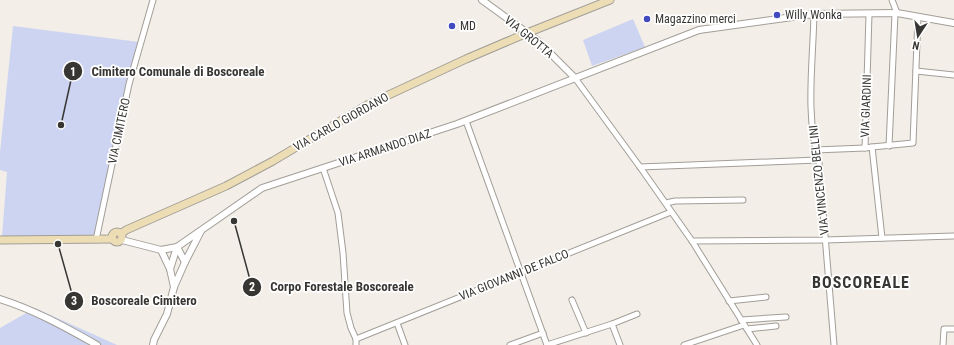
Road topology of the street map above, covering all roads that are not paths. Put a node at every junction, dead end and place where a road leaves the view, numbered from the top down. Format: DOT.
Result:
graph roads {
  1 [pos="153,0"];
  2 [pos="482,0"];
  3 [pos="610,0"];
  4 [pos="892,0"];
  5 [pos="814,14"];
  6 [pos="869,14"];
  7 [pos="896,14"];
  8 [pos="918,17"];
  9 [pos="954,23"];
  10 [pos="527,33"];
  11 [pos="916,71"];
  12 [pos="954,75"];
  13 [pos="575,78"];
  14 [pos="466,121"];
  15 [pos="889,146"];
  16 [pos="872,147"];
  17 [pos="865,148"];
  18 [pos="815,150"];
  19 [pos="818,160"];
  20 [pos="640,167"];
  21 [pos="323,168"];
  22 [pos="743,200"];
  23 [pos="666,203"];
  24 [pos="671,212"];
  25 [pos="202,230"];
  26 [pos="954,236"];
  27 [pos="122,237"];
  28 [pos="882,238"];
  29 [pos="0,240"];
  30 [pos="96,240"];
  31 [pos="825,240"];
  32 [pos="692,241"];
  33 [pos="177,247"];
  34 [pos="161,250"];
  35 [pos="185,262"];
  36 [pos="170,268"];
  37 [pos="521,272"];
  38 [pos="174,287"];
  39 [pos="766,297"];
  40 [pos="0,299"];
  41 [pos="572,300"];
  42 [pos="729,301"];
  43 [pos="637,314"];
  44 [pos="786,317"];
  45 [pos="397,323"];
  46 [pos="612,324"];
  47 [pos="744,324"];
  48 [pos="776,326"];
  49 [pos="954,329"];
  50 [pos="543,333"];
  51 [pos="586,333"];
  52 [pos="153,342"];
  53 [pos="356,342"];
  54 [pos="97,345"];
  55 [pos="147,345"];
  56 [pos="405,345"];
  57 [pos="510,345"];
  58 [pos="547,345"];
  59 [pos="620,345"];
  60 [pos="684,345"];
  61 [pos="756,345"];
  62 [pos="834,345"];
  63 [pos="943,345"];
  1 -- 30 [label="street, VIA CIMITERO"];
  2 -- 10 [label="street, VIA GROTTA"];
  3 -- 10 [label="main road, VIA CARLO GIORDANO"];
  4 -- 7 [label="street"];
  5 -- 6 [label="street, VIA ARMANDO DIAZ"];
  5 -- 13 [label="street, VIA ARMANDO DIAZ"];
  5 -- 18 [label="street, VIA VINCENZO BELLINI"];
  6 -- 7 [label="street, VIA ARMANDO DIAZ"];
  6 -- 17 [label="street, VIA GIARDINI"];
  7 -- 8 [label="street, VIA ARMANDO DIAZ"];
  7 -- 15 [label="street"];
  8 -- 9 [label="street, VIA ARMANDO DIAZ"];
  8 -- 11 [label="street"];
  10 -- 13 [label="street, VIA GROTTA"];
  10 -- 27 [label="main road, VIA CARLO GIORDANO"];
  11 -- 12 [label="street"];
  11 -- 15 [label="street"];
  13 -- 14 [label="street, VIA ARMANDO DIAZ"];
  13 -- 20 [label="street"];
  14 -- 21 [label="street, VIA ARMANDO DIAZ"];
  14 -- 37 [label="street"];
  15 -- 16 [label="street"];
  16 -- 17 [label="street, VIA GIARDINI"];
  16 -- 28 [label="street, VIA GIARDINI"];
  17 -- 18 [label="street"];
  18 -- 19 [label="street, VIA VINCENZO BELLINI"];
  19 -- 20 [label="street"];
  19 -- 31 [label="street, VIA VINCENZO BELLINI"];
  20 -- 23 [label="street"];
  21 -- 25 [label="street, VIA ARMANDO DIAZ"];
  21 -- 53 [label="street, VIA GIOVANNI DE FALCO"];
  22 -- 23 [label="street"];
  23 -- 24 [label="street"];
  24 -- 32 [label="street"];
  24 -- 37 [label="street, VIA GIOVANNI DE FALCO"];
  25 -- 33 [label="street, VIA ARMANDO DIAZ"];
  25 -- 35 [label="street, VIA ARMANDO DIAZ"];
  26 -- 28 [label="street"];
  27 -- 30 [label="main road, VIA CARLO GIORDANO"];
  27 -- 34 [label="street"];
  28 -- 31 [label="street"];
  29 -- 30 [label="main road"];
  31 -- 32 [label="street"];
  31 -- 62 [label="street, VIA VINCENZO BELLINI"];
  32 -- 42 [label="street"];
  33 -- 34 [label="street"];
  33 -- 35 [label="street"];
  33 -- 36 [label="street"];
  34 -- 36 [label="street, VIA ARMANDO DIAZ"];
  35 -- 38 [label="street, VIA ARMANDO DIAZ"];
  36 -- 38 [label="street, VIA ARMANDO DIAZ"];
  37 -- 45 [label="street, VIA GIOVANNI DE FALCO"];
  37 -- 50 [label="street"];
  38 -- 52 [label="street, VIA ARMANDO DIAZ"];
  39 -- 42 [label="street"];
  40 -- 54 [label="street"];
  41 -- 51 [label="street"];
  42 -- 47 [label="street"];
  43 -- 46 [label="street"];
  44 -- 47 [label="street"];
  45 -- 53 [label="street, VIA GIOVANNI DE FALCO"];
  45 -- 56 [label="street"];
  46 -- 51 [label="street"];
  46 -- 59 [label="street"];
  47 -- 48 [label="street"];
  47 -- 60 [label="street"];
  47 -- 61 [label="street"];
  49 -- 63 [label="street"];
  50 -- 57 [label="street"];
  50 -- 58 [label="street"];
  51 -- 58 [label="street"];
  52 -- 55 [label="street"];
}
